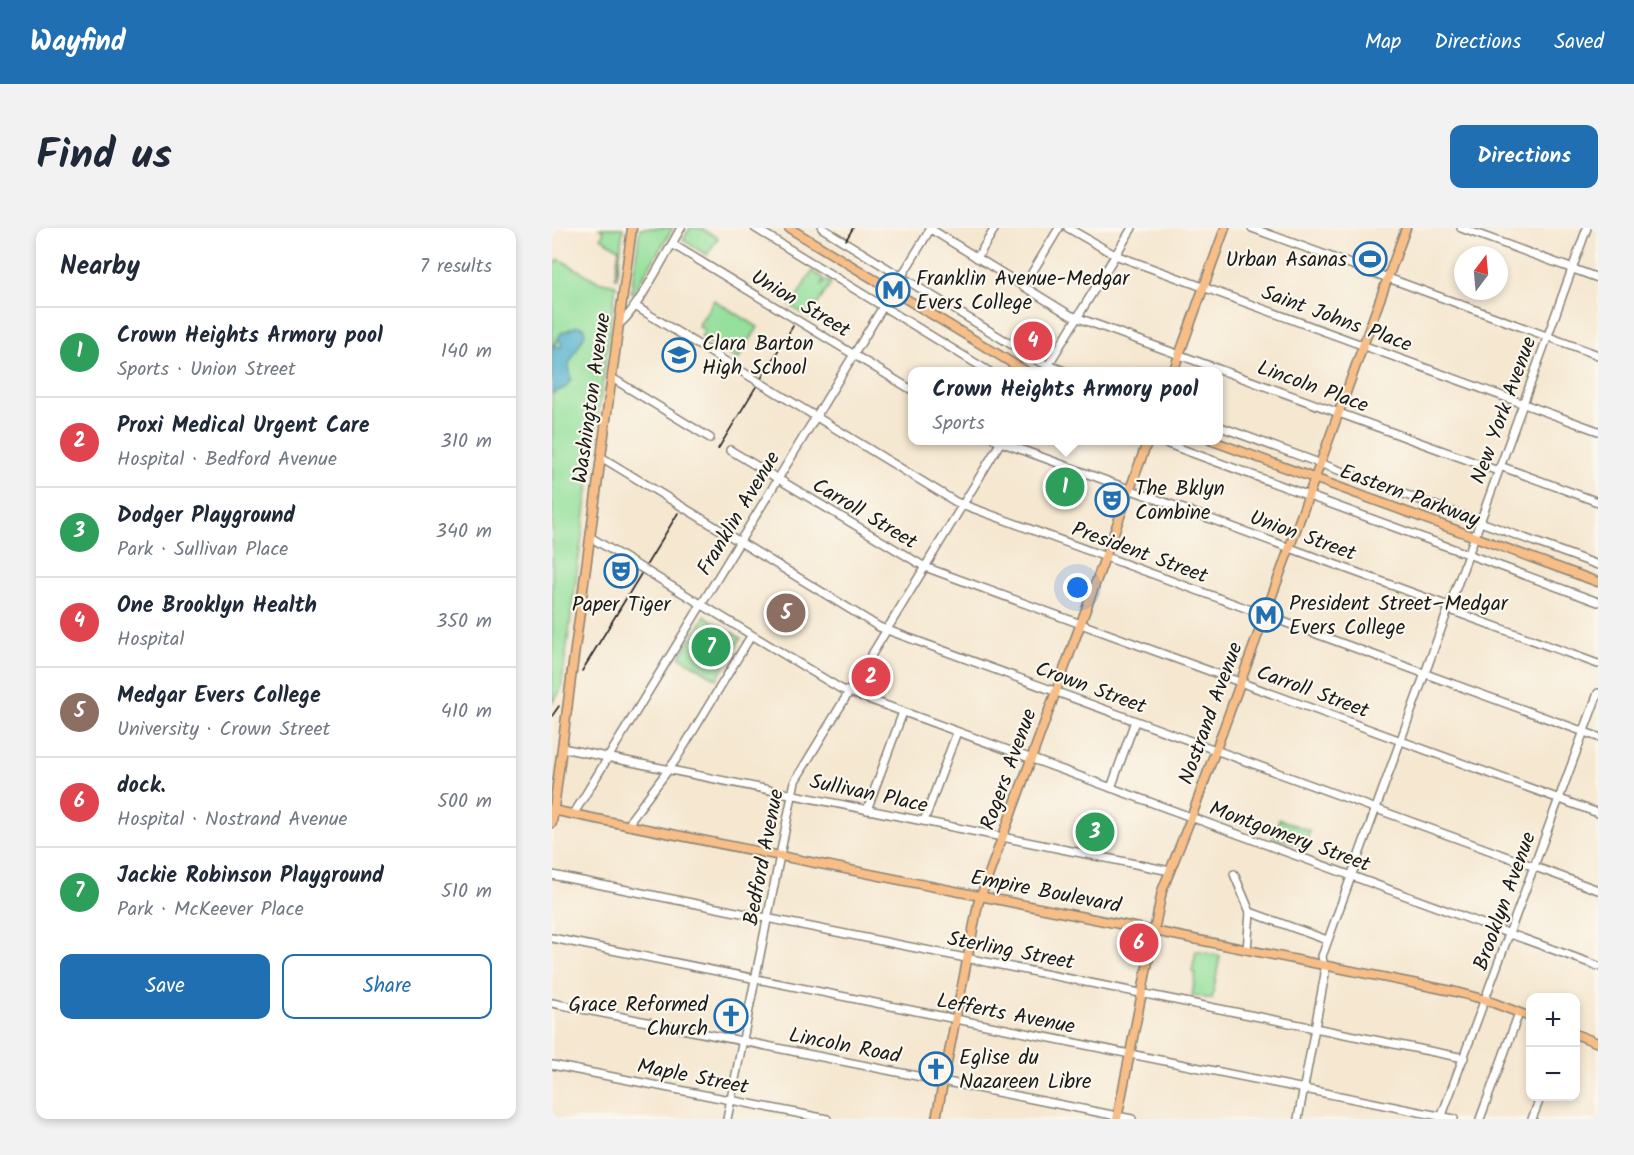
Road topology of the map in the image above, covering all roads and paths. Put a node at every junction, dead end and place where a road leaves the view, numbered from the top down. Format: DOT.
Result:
graph roads {
  1 [pos="632,228"];
  2 [pos="681,228"];
  3 [pos="755,228"];
  4 [pos="789,228"];
  5 [pos="822,228"];
  6 [pos="930,228"];
  7 [pos="996,228"];
  8 [pos="1059,228"];
  9 [pos="1068,228"];
  10 [pos="1132,228"];
  11 [pos="1225,228"];
  12 [pos="1252,228"];
  13 [pos="1406,228"];
  14 [pos="1461,228"];
  15 [pos="1587,228"];
  16 [pos="672,243"];
  17 [pos="1115,255"];
  18 [pos="977,258"];
  19 [pos="1572,269"];
  20 [pos="902,277"];
  21 [pos="1388,278"];
  22 [pos="1598,278"];
  23 [pos="1024,286"];
  24 [pos="1204,287"];
  25 [pos="893,291"];
  26 [pos="622,300"];
  27 [pos="636,304"];
  28 [pos="884,307"];
  29 [pos="1077,318"];
  30 [pos="619,324"];
  31 [pos="1548,336"];
  32 [pos="1363,345"];
  33 [pos="1179,354"];
  34 [pos="1598,354"];
  35 [pos="854,355"];
  36 [pos="982,367"];
  37 [pos="1019,367"];
  38 [pos="1045,367"];
  39 [pos="1047,367"];
  40 [pos="1175,367"];
  41 [pos="1215,367"];
  42 [pos="1223,370"];
  43 [pos="612,378"];
  44 [pos="908,388"];
  45 [pos="1523,404"];
  46 [pos="1339,412"];
  47 [pos="816,417"];
  48 [pos="1223,428"];
  49 [pos="1598,431"];
  50 [pos="710,438"];
  51 [pos="997,445"];
  52 [pos="1010,445"];
  53 [pos="1146,445"];
  54 [pos="1168,445"];
  55 [pos="1221,445"];
  56 [pos="730,450"];
  57 [pos="601,457"];
  58 [pos="1320,464"];
  59 [pos="1499,468"];
  60 [pos="1314,478"];
  61 [pos="778,480"];
  62 [pos="1130,489"];
  63 [pos="1308,496"];
  64 [pos="1598,502"];
  65 [pos="963,504"];
  66 [pos="1480,522"];
  67 [pos="590,537"];
  68 [pos="1474,537"];
  69 [pos="740,542"];
  70 [pos="1289,548"];
  71 [pos="1468,554"];
  72 [pos="1105,556"];
  73 [pos="1598,565"];
  74 [pos="925,567"];
  75 [pos="1598,582"];
  76 [pos="1598,602"];
  77 [pos="702,605"];
  78 [pos="1448,608"];
  79 [pos="1265,615"];
  80 [pos="1081,624"];
  81 [pos="887,630"];
  82 [pos="751,636"];
  83 [pos="1598,664"];
  84 [pos="1424,673"];
  85 [pos="1240,682"];
  86 [pos="849,692"];
  87 [pos="1056,692"];
  88 [pos="1598,693"];
  89 [pos="903,712"];
  90 [pos="1135,721"];
  91 [pos="957,732"];
  92 [pos="1584,732"];
  93 [pos="1598,737"];
  94 [pos="1400,741"];
  95 [pos="562,748"];
  96 [pos="1215,750"];
  97 [pos="608,758"];
  98 [pos="1031,759"];
  99 [pos="668,770"];
  100 [pos="1111,788"];
  101 [pos="792,794"];
  102 [pos="1559,799"];
  103 [pos="1375,808"];
  104 [pos="553,810"];
  105 [pos="867,810"];
  106 [pos="1598,813"];
  107 [pos="573,814"];
  108 [pos="1191,818"];
  109 [pos="924,822"];
  110 [pos="552,823"];
  111 [pos="629,826"];
  112 [pos="1002,837"];
  113 [pos="779,856"];
  114 [pos="1534,866"];
  115 [pos="1170,871"];
  116 [pos="1234,874"];
  117 [pos="552,875"];
  118 [pos="1350,876"];
  119 [pos="1598,890"];
  120 [pos="981,897"];
  121 [pos="1250,912"];
  122 [pos="767,918"];
  123 [pos="1154,932"];
  124 [pos="1510,934"];
  125 [pos="552,938"];
  126 [pos="1328,940"];
  127 [pos="1247,950"];
  128 [pos="968,958"];
  129 [pos="1323,965"];
  130 [pos="1598,966"];
  131 [pos="754,979"];
  132 [pos="1142,993"];
  133 [pos="1486,1000"];
  134 [pos="552,1003"];
  135 [pos="1519,1013"];
  136 [pos="1526,1016"];
  137 [pos="956,1019"];
  138 [pos="1316,1028"];
  139 [pos="1580,1036"];
  140 [pos="742,1041"];
  141 [pos="1598,1043"];
  142 [pos="1130,1054"];
  143 [pos="1464,1058"];
  144 [pos="552,1065"];
  145 [pos="943,1081"];
  146 [pos="1304,1089"];
  147 [pos="731,1100"];
  148 [pos="1539,1101"];
  149 [pos="1117,1118"];
  150 [pos="1441,1118"];
  151 [pos="727,1119"];
  152 [pos="827,1119"];
  153 [pos="936,1119"];
  154 [pos="1131,1119"];
  155 [pos="1298,1119"];
  156 [pos="1454,1119"];
  157 [pos="1480,1119"];
  158 [pos="1532,1119"];
  1 -- 26 [label="main road, Washington Avenue"];
  2 -- 16 [label="street"];
  3 -- 28 [label="street"];
  4 -- 25 [label="main road"];
  5 -- 20 [label="street"];
  6 -- 18 [label="street, Lincoln Place"];
  6 -- 20 [label="street, Franklin Avenue"];
  7 -- 18 [label="street"];
  8 -- 23 [label="street"];
  9 -- 17 [label="street, Saint Johns Place"];
  10 -- 17 [label="street"];
  11 -- 24 [label="main road"];
  12 -- 21 [label="street"];
  13 -- 21 [label="main road, Nostrand Avenue"];
  14 -- 19 [label="street"];
  15 -- 19 [label="street, New York Avenue"];
  16 -- 27 [label="street"];
  16 -- 35 [label="street, Union Street"];
  17 -- 24 [label="street, Saint Johns Place"];
  17 -- 29 [label="street"];
  18 -- 23 [label="street, Lincoln Place"];
  19 -- 22 [label="street"];
  19 -- 31 [label="street, New York Avenue"];
  20 -- 25 [label="street, Franklin Avenue"];
  20 -- 38 [label="street"];
  21 -- 31 [label="street"];
  21 -- 32 [label="main road, Nostrand Avenue"];
  23 -- 29 [label="street, Lincoln Place"];
  24 -- 32 [label="street, Saint Johns Place"];
  24 -- 33 [label="main road"];
  25 -- 28 [label="street, Franklin Avenue"];
  25 -- 37 [label="main road"];
  26 -- 27 [label="street, President Street"];
  26 -- 30 [label="main road, Washington Avenue"];
  27 -- 30 [label="street"];
  27 -- 47 [label="street, President Street, bridge"];
  28 -- 35 [label="street, Franklin Avenue"];
  28 -- 36 [label="street"];
  29 -- 33 [label="street, Lincoln Place"];
  29 -- 39 [label="street"];
  30 -- 43 [label="main road, Washington Avenue"];
  31 -- 34 [label="street"];
  31 -- 45 [label="street, New York Avenue"];
  32 -- 45 [label="street, Saint Johns Place"];
  32 -- 46 [label="main road, Nostrand Avenue"];
  33 -- 40 [label="main road"];
  33 -- 41 [label="street, Lincoln Place"];
  35 -- 44 [label="street, Union Street"];
  35 -- 47 [label="street, Franklin Avenue"];
  42 -- 46 [label="street, Lincoln Place"];
  43 -- 50 [label="street"];
  43 -- 57 [label="main road, Washington Avenue"];
  45 -- 49 [label="street, Saint Johns Place"];
  45 -- 59 [label="street, New York Avenue"];
  46 -- 58 [label="main road, Nostrand Avenue"];
  46 -- 59 [label="street, Lincoln Place"];
  47 -- 61 [label="street, Franklin Avenue"];
  47 -- 65 [label="street, President Street"];
  48 -- 58 [label="street"];
  51 -- 65 [label="street, Bedford Avenue"];
  52 -- 62 [label="street, Union Street"];
  53 -- 62 [label="main road, Rogers Avenue"];
  54 -- 63 [label="street"];
  55 -- 60 [label="main road, Eastern Parkway"];
  56 -- 61 [label="street, Carroll Street"];
  57 -- 67 [label="main road, Washington Avenue"];
  57 -- 69 [label="street, Crown Street"];
  58 -- 60 [label="main road, Nostrand Avenue"];
  58 -- 66 [label="street"];
  59 -- 64 [label="street, Lincoln Place"];
  59 -- 66 [label="street, New York Avenue"];
  60 -- 63 [label="main road, Nostrand Avenue"];
  60 -- 68 [label="main road, Eastern Parkway"];
  61 -- 69 [label="street, Franklin Avenue"];
  61 -- 74 [label="street, Carroll Street"];
  62 -- 70 [label="street, Union Street"];
  62 -- 72 [label="main road, Rogers Avenue"];
  63 -- 70 [label="main road, Nostrand Avenue"];
  63 -- 71 [label="street"];
  65 -- 72 [label="street, President Street"];
  65 -- 74 [label="street, Bedford Avenue"];
  66 -- 68 [label="street, New York Avenue"];
  66 -- 73 [label="street"];
  67 -- 77 [label="street, Montgomery Street, bridge"];
  67 -- 95 [label="main road, Washington Avenue, bridge"];
  68 -- 71 [label="street, New York Avenue"];
  68 -- 75 [label="main road, Eastern Parkway"];
  69 -- 77 [label="street, Franklin Avenue"];
  69 -- 81 [label="street, Crown Street"];
  70 -- 78 [label="street, Union Street"];
  70 -- 79 [label="main road, Nostrand Avenue"];
  71 -- 76 [label="street"];
  71 -- 78 [label="street, New York Avenue"];
  72 -- 79 [label="street, President Street"];
  72 -- 80 [label="main road, Rogers Avenue"];
  74 -- 80 [label="street, Carroll Street"];
  74 -- 81 [label="street, Bedford Avenue"];
  77 -- 82 [label="street, Montgomery Street"];
  77 -- 97 [label="street, Franklin Avenue"];
  78 -- 83 [label="street, Union Street"];
  78 -- 84 [label="street, New York Avenue"];
  79 -- 84 [label="street, President Street"];
  79 -- 85 [label="main road, Nostrand Avenue"];
  80 -- 85 [label="street, Carroll Street"];
  80 -- 87 [label="main road, Rogers Avenue"];
  81 -- 86 [label="street, Bedford Avenue"];
  81 -- 87 [label="street, Crown Street"];
  82 -- 86 [label="street, Montgomery Street"];
  82 -- 99 [label="street"];
  84 -- 92 [label="street, President Street"];
  84 -- 94 [label="street, New York Avenue"];
  85 -- 94 [label="street, Carroll Street"];
  85 -- 96 [label="main road, Nostrand Avenue"];
  86 -- 89 [label="street, Montgomery Street"];
  86 -- 101 [label="street, Bedford Avenue"];
  87 -- 90 [label="street, Crown Street"];
  87 -- 98 [label="main road, Rogers Avenue"];
  88 -- 92 [label="street, Brooklyn Avenue"];
  89 -- 91 [label="street, Montgomery Street"];
  89 -- 105 [label="street"];
  90 -- 96 [label="street, Crown Street"];
  90 -- 100 [label="street"];
  91 -- 98 [label="street, Montgomery Street"];
  91 -- 109 [label="street"];
  92 -- 93 [label="street, President Street"];
  92 -- 102 [label="street, Brooklyn Avenue"];
  94 -- 102 [label="street, Carroll Street"];
  94 -- 103 [label="street, New York Avenue"];
  95 -- 97 [label="street, Sullivan Place"];
  95 -- 104 [label="main road, Washington Avenue"];
  96 -- 103 [label="street, Crown Street"];
  96 -- 108 [label="main road, Nostrand Avenue"];
  97 -- 99 [label="street, Sullivan Place"];
  97 -- 107 [label="street, Franklin Avenue"];
  98 -- 100 [label="street, Montgomery Street"];
  98 -- 112 [label="main road, Rogers Avenue"];
  99 -- 101 [label="street, Sullivan Place"];
  99 -- 111 [label="street"];
  100 -- 108 [label="street, Montgomery Street"];
  101 -- 105 [label="street, Sullivan Place"];
  101 -- 113 [label="street, Bedford Avenue"];
  102 -- 106 [label="street, Carroll Street"];
  102 -- 114 [label="street, Brooklyn Avenue"];
  103 -- 114 [label="street, Crown Street"];
  103 -- 118 [label="street, New York Avenue"];
  104 -- 107 [label="main road, Empire Boulevard"];
  104 -- 110 [label="main road, Washington Avenue"];
  105 -- 109 [label="street, Sullivan Place"];
  107 -- 111 [label="main road, Empire Boulevard"];
  108 -- 115 [label="main road, Nostrand Avenue"];
  108 -- 118 [label="street, Montgomery Street"];
  109 -- 112 [label="street, Sullivan Place"];
  111 -- 113 [label="main road, Empire Boulevard"];
  112 -- 115 [label="street, Sullivan Place"];
  112 -- 120 [label="main road, Rogers Avenue"];
  113 -- 120 [label="main road, Empire Boulevard"];
  113 -- 122 [label="street, Bedford Avenue"];
  114 -- 119 [label="street, Crown Street"];
  114 -- 124 [label="street, Brooklyn Avenue"];
  115 -- 123 [label="main road, Nostrand Avenue"];
  116 -- 121 [label="street"];
  117 -- 122 [label="street, Sterling Street"];
  118 -- 124 [label="street, Montgomery Street"];
  118 -- 126 [label="street, New York Avenue"];
  120 -- 123 [label="main road, Empire Boulevard"];
  120 -- 128 [label="main road, Rogers Avenue"];
  121 -- 126 [label="street"];
  121 -- 127 [label="street"];
  122 -- 128 [label="street, Sterling Street"];
  122 -- 131 [label="street, Bedford Avenue"];
  123 -- 127 [label="main road, Empire Boulevard"];
  123 -- 132 [label="main road, Nostrand Avenue"];
  124 -- 130 [label="street, Montgomery Street"];
  124 -- 133 [label="street, Brooklyn Avenue"];
  125 -- 131 [label="street, Lefferts Avenue"];
  126 -- 129 [label="street, New York Avenue"];
  127 -- 129 [label="main road, Empire Boulevard"];
  128 -- 132 [label="street, Sterling Street"];
  128 -- 137 [label="main road, Rogers Avenue"];
  129 -- 133 [label="main road, Empire Boulevard"];
  129 -- 138 [label="street, New York Avenue"];
  131 -- 137 [label="street, Lefferts Avenue"];
  131 -- 140 [label="street, Bedford Avenue"];
  132 -- 138 [label="street, Sterling Street"];
  132 -- 142 [label="main road, Nostrand Avenue"];
  133 -- 135 [label="main road, Empire Boulevard"];
  133 -- 143 [label="street, Brooklyn Avenue"];
  134 -- 140 [label="street, Lincoln Road"];
  135 -- 136 [label="main road, Empire Boulevard"];
  135 -- 157 [label="street"];
  137 -- 142 [label="street, Lefferts Avenue"];
  137 -- 145 [label="main road, Rogers Avenue"];
  138 -- 143 [label="street, Sterling Street"];
  138 -- 146 [label="street, New York Avenue"];
  139 -- 141 [label="main road"];
  140 -- 145 [label="street, Lincoln Road"];
  140 -- 147 [label="street, Bedford Avenue"];
  142 -- 146 [label="street, Lefferts Avenue"];
  142 -- 149 [label="main road, Nostrand Avenue"];
  143 -- 150 [label="street, Brooklyn Avenue"];
  144 -- 147 [label="street, Maple Street"];
  145 -- 149 [label="street, Lincoln Road"];
  145 -- 153 [label="main road, Rogers Avenue"];
  146 -- 150 [label="street, Lefferts Avenue"];
  146 -- 155 [label="street, New York Avenue"];
  147 -- 151 [label="street, Bedford Avenue"];
  147 -- 152 [label="street, Maple Street"];
  148 -- 158 [label="street"];
  149 -- 154 [label="street, Lincoln Road"];
  150 -- 156 [label="street, Lefferts Avenue"];
}
